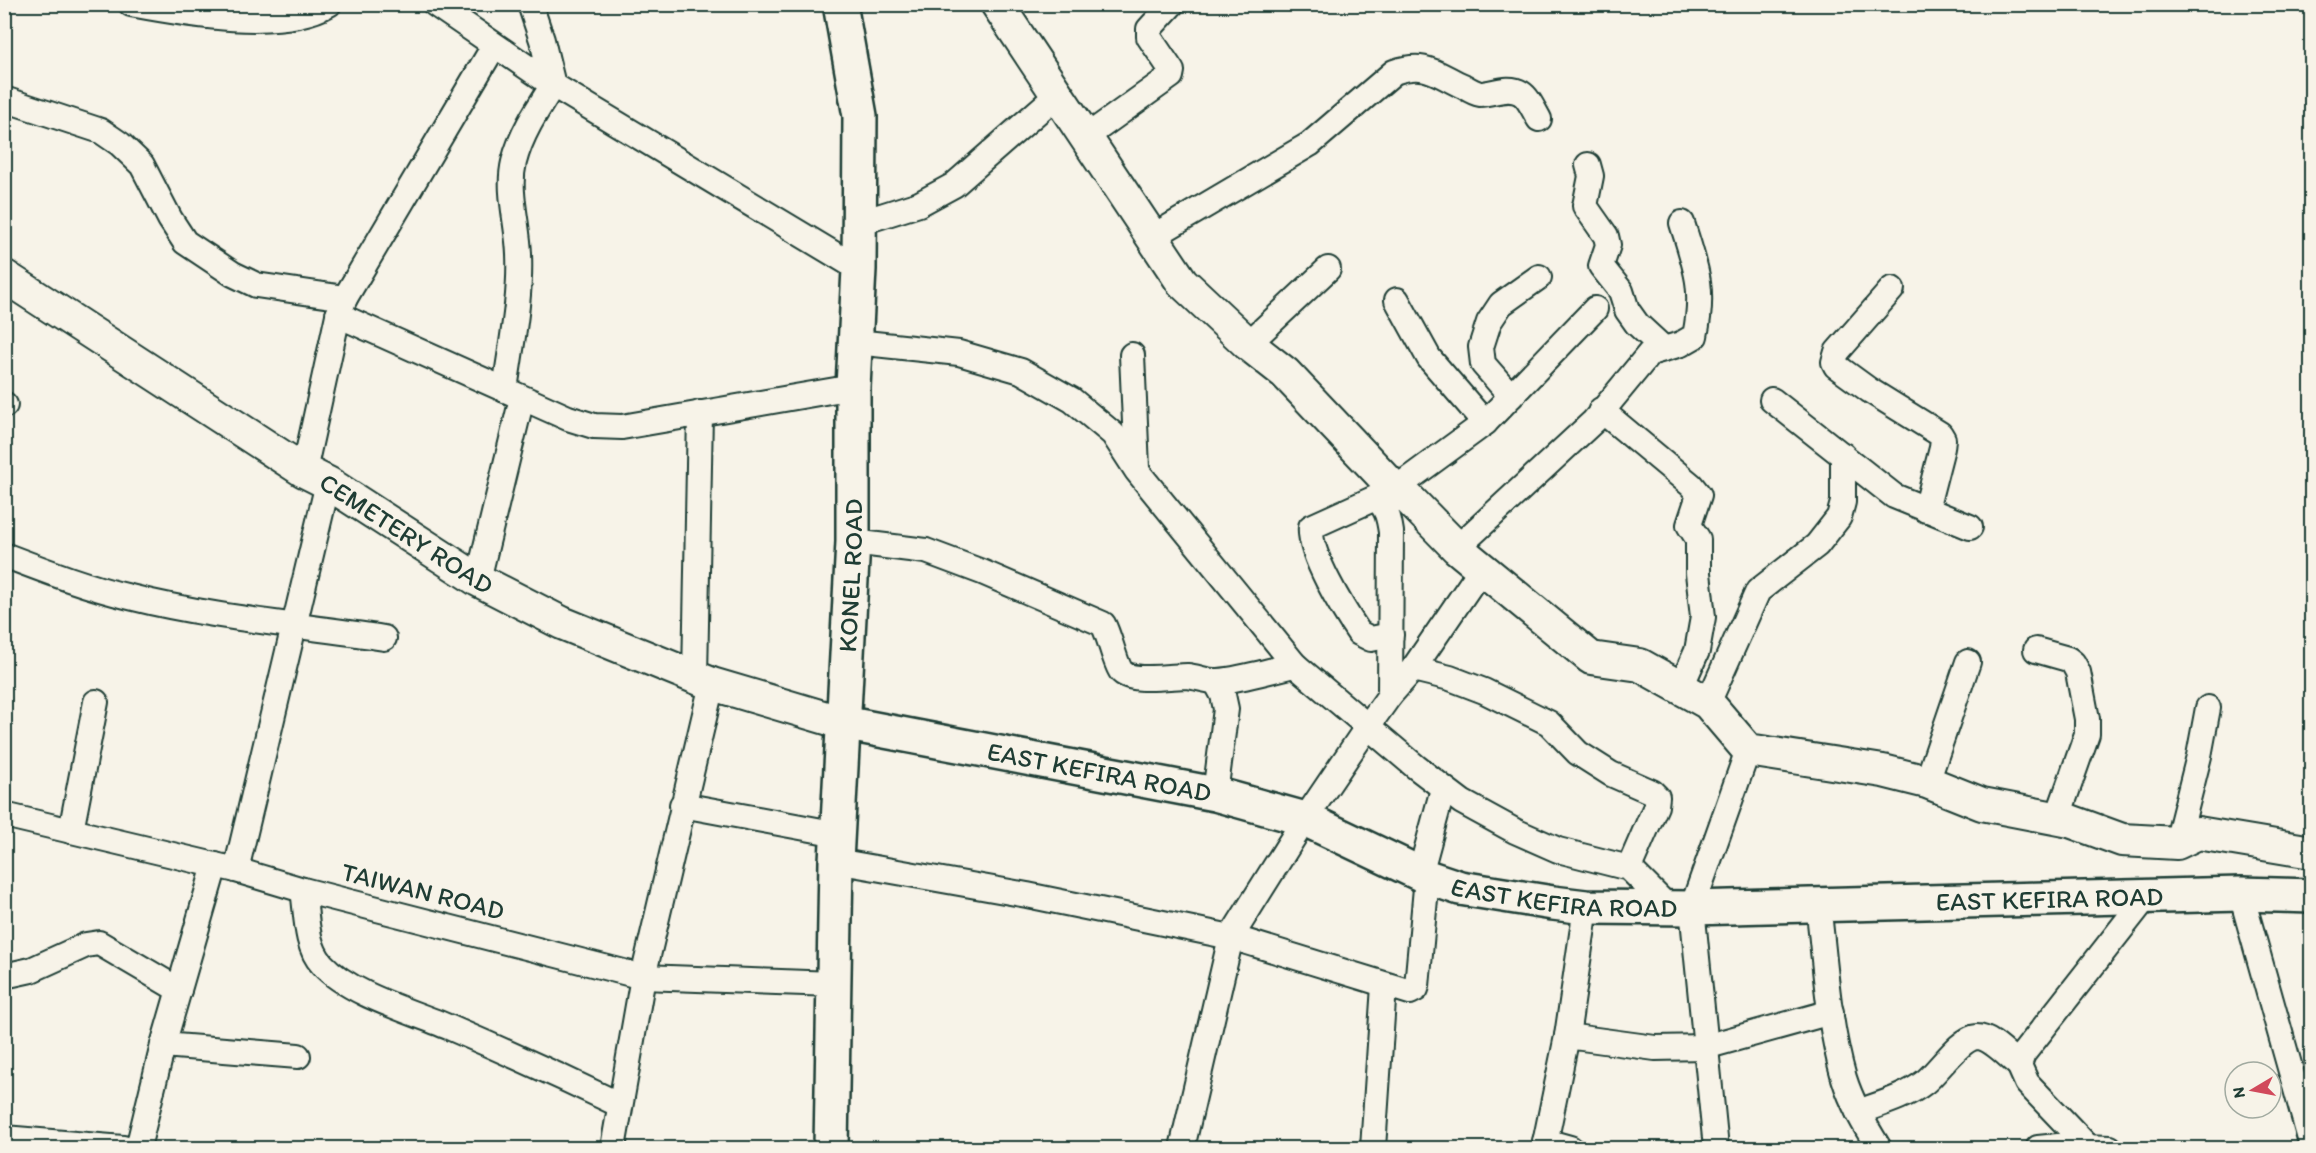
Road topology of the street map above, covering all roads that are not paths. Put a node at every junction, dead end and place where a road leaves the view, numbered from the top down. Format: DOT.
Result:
graph roads {
  1 [pos="131,4"];
  2 [pos="329,4"];
  3 [pos="435,4"];
  4 [pos="530,4"];
  5 [pos="840,4"];
  6 [pos="998,4"];
  7 [pos="1172,4"];
  8 [pos="494,46"];
  9 [pos="553,85"];
  10 [pos="1058,94"];
  11 [pos="4,99"];
  12 [pos="1539,119"];
  13 [pos="1086,137"];
  14 [pos="1588,165"];
  15 [pos="859,223"];
  16 [pos="1682,223"];
  17 [pos="1152,237"];
  18 [pos="859,269"];
  19 [pos="1328,269"];
  20 [pos="4,276"];
  21 [pos="1539,276"];
  22 [pos="1892,289"];
  23 [pos="1397,300"];
  24 [pos="342,306"];
  25 [pos="1595,309"];
  26 [pos="856,342"];
  27 [pos="1248,344"];
  28 [pos="1663,348"];
  29 [pos="1132,355"];
  30 [pos="853,387"];
  31 [pos="513,394"];
  32 [pos="1511,396"];
  33 [pos="1772,400"];
  34 [pos="1601,410"];
  35 [pos="700,413"];
  36 [pos="1485,423"];
  37 [pos="1843,455"];
  38 [pos="1137,471"];
  39 [pos="316,477"];
  40 [pos="1385,494"];
  41 [pos="1926,510"];
  42 [pos="1970,527"];
  43 [pos="853,542"];
  44 [pos="1457,548"];
  45 [pos="4,555"];
  46 [pos="1482,568"];
  47 [pos="478,580"];
  48 [pos="295,624"];
  49 [pos="1391,634"];
  50 [pos="384,638"];
  51 [pos="2036,650"];
  52 [pos="1968,662"];
  53 [pos="1295,665"];
  54 [pos="1413,669"];
  55 [pos="703,681"];
  56 [pos="1216,682"];
  57 [pos="1681,687"];
  58 [pos="1390,695"];
  59 [pos="96,702"];
  60 [pos="1708,703"];
  61 [pos="2208,708"];
  62 [pos="843,723"];
  63 [pos="1368,726"];
  64 [pos="1748,750"];
  65 [pos="1927,782"];
  66 [pos="1443,789"];
  67 [pos="1215,794"];
  68 [pos="682,805"];
  69 [pos="4,815"];
  70 [pos="1305,819"];
  71 [pos="2057,819"];
  72 [pos="70,831"];
  73 [pos="2177,843"];
  74 [pos="837,847"];
  75 [pos="2312,852"];
  76 [pos="225,868"];
  77 [pos="1629,868"];
  78 [pos="1424,876"];
  79 [pos="303,890"];
  80 [pos="2241,894"];
  81 [pos="2147,896"];
  82 [pos="2312,896"];
  83 [pos="1818,904"];
  84 [pos="1586,907"];
  85 [pos="1680,908"];
  86 [pos="1231,937"];
  87 [pos="4,976"];
  88 [pos="643,978"];
  89 [pos="833,984"];
  90 [pos="1383,986"];
  91 [pos="179,990"];
  92 [pos="1831,1012"];
  93 [pos="1567,1036"];
  94 [pos="162,1045"];
  95 [pos="1706,1047"];
  96 [pos="298,1056"];
  97 [pos="2019,1065"];
  98 [pos="620,1105"];
  99 [pos="1858,1112"];
  100 [pos="4,1138"];
  101 [pos="1545,1144"];
  102 [pos="2312,1146"];
  103 [pos="2100,1148"];
  104 [pos="123,1149"];
  105 [pos="138,1149"];
  106 [pos="613,1149"];
  107 [pos="831,1149"];
  108 [pos="1182,1149"];
  109 [pos="1373,1149"];
  110 [pos="1570,1149"];
  111 [pos="1716,1149"];
  112 [pos="1879,1149"];
  113 [pos="2038,1149"];
  1 -- 2 [label="street"];
  3 -- 8 [label="street"];
  4 -- 9 [label="street"];
  5 -- 15 [label="main road, KONEL ROAD"];
  6 -- 10 [label="street"];
  7 -- 13 [label="street"];
  8 -- 9 [label="street"];
  8 -- 24 [label="street"];
  9 -- 18 [label="street"];
  9 -- 31 [label="street"];
  10 -- 13 [label="street"];
  10 -- 15 [label="street"];
  11 -- 24 [label="street"];
  12 -- 17 [label="street"];
  13 -- 17 [label="street"];
  14 -- 28 [label="street"];
  15 -- 18 [label="main road, KONEL ROAD"];
  16 -- 28 [label="street"];
  17 -- 27 [label="street"];
  18 -- 26 [label="main road, KONEL ROAD"];
  19 -- 27 [label="street"];
  20 -- 39 [label="street, CEMETERY ROAD"];
  21 -- 32 [label="street"];
  22 -- 41 [label="street"];
  23 -- 36 [label="street"];
  24 -- 31 [label="street"];
  24 -- 39 [label="street"];
  25 -- 32 [label="street"];
  26 -- 30 [label="main road, KONEL ROAD"];
  26 -- 38 [label="street"];
  27 -- 40 [label="street"];
  28 -- 34 [label="street"];
  29 -- 38 [label="street"];
  30 -- 35 [label="street"];
  30 -- 43 [label="main road, KONEL ROAD"];
  31 -- 35 [label="street"];
  31 -- 47 [label="street"];
  32 -- 36 [label="street"];
  33 -- 37 [label="street"];
  34 -- 44 [label="street"];
  34 -- 57 [label="street"];
  35 -- 55 [label="street"];
  36 -- 40 [label="street"];
  37 -- 41 [label="street"];
  37 -- 60 [label="street"];
  38 -- 53 [label="street"];
  39 -- 47 [label="street, CEMETERY ROAD"];
  39 -- 48 [label="street"];
  40 -- 44 [label="street"];
  40 -- 49 [label="street"];
  40 -- 49 [label="street"];
  41 -- 42 [label="street"];
  43 -- 56 [label="street"];
  43 -- 62 [label="main road, KONEL ROAD"];
  44 -- 46 [label="street"];
  45 -- 48 [label="street"];
  46 -- 54 [label="street"];
  46 -- 57 [label="street"];
  47 -- 55 [label="street, CEMETERY ROAD"];
  48 -- 50 [label="street"];
  48 -- 76 [label="street"];
  49 -- 58 [label="street"];
  51 -- 71 [label="street"];
  52 -- 65 [label="street"];
  53 -- 56 [label="street"];
  53 -- 63 [label="street"];
  54 -- 58 [label="street"];
  54 -- 77 [label="street"];
  55 -- 62 [label="street, CEMETERY ROAD"];
  55 -- 68 [label="street"];
  56 -- 67 [label="street"];
  57 -- 60 [label="street"];
  58 -- 63 [label="street"];
  59 -- 72 [label="street"];
  60 -- 64 [label="street"];
  61 -- 73 [label="street"];
  62 -- 67 [label="main road, EAST KEFIRA ROAD"];
  62 -- 74 [label="main road, KONEL ROAD"];
  63 -- 66 [label="street"];
  63 -- 70 [label="street"];
  64 -- 65 [label="street"];
  64 -- 85 [label="street"];
  65 -- 71 [label="street"];
  66 -- 77 [label="street"];
  66 -- 78 [label="street"];
  67 -- 70 [label="main road, EAST KEFIRA ROAD"];
  68 -- 74 [label="street"];
  68 -- 88 [label="street"];
  69 -- 72 [label="street, TAIWAN ROAD"];
  70 -- 78 [label="main road, EAST KEFIRA ROAD"];
  70 -- 86 [label="street"];
  71 -- 73 [label="street"];
  72 -- 76 [label="street, TAIWAN ROAD"];
  73 -- 75 [label="street"];
  74 -- 86 [label="street"];
  74 -- 89 [label="main road, KONEL ROAD"];
  76 -- 79 [label="street, TAIWAN ROAD"];
  76 -- 91 [label="street"];
  77 -- 85 [label="street"];
  78 -- 84 [label="main road, EAST KEFIRA ROAD"];
  78 -- 90 [label="street"];
  79 -- 88 [label="street, TAIWAN ROAD"];
  79 -- 98 [label="street"];
  80 -- 81 [label="main road, EAST KEFIRA ROAD"];
  80 -- 82 [label="main road, EAST KEFIRA ROAD"];
  80 -- 102 [label="street"];
  81 -- 83 [label="main road, EAST KEFIRA ROAD"];
  81 -- 97 [label="street"];
  83 -- 85 [label="main road, EAST KEFIRA ROAD"];
  83 -- 92 [label="street"];
  84 -- 85 [label="main road, EAST KEFIRA ROAD"];
  84 -- 93 [label="street"];
  85 -- 95 [label="street"];
  86 -- 90 [label="street"];
  86 -- 108 [label="street"];
  87 -- 91 [label="street"];
  88 -- 89 [label="street, TAIWAN ROAD"];
  88 -- 98 [label="street"];
  89 -- 107 [label="main road, KONEL ROAD"];
  90 -- 109 [label="street"];
  91 -- 94 [label="street"];
  92 -- 95 [label="street"];
  92 -- 99 [label="street"];
  93 -- 95 [label="street"];
  93 -- 101 [label="street"];
  94 -- 96 [label="street"];
  94 -- 105 [label="street"];
  95 -- 111 [label="street"];
  97 -- 99 [label="street"];
  97 -- 103 [label="street"];
  98 -- 106 [label="street"];
  99 -- 112 [label="street"];
  100 -- 104 [label="street"];
  101 -- 110 [label="street"];
  103 -- 113 [label="street"];
}
